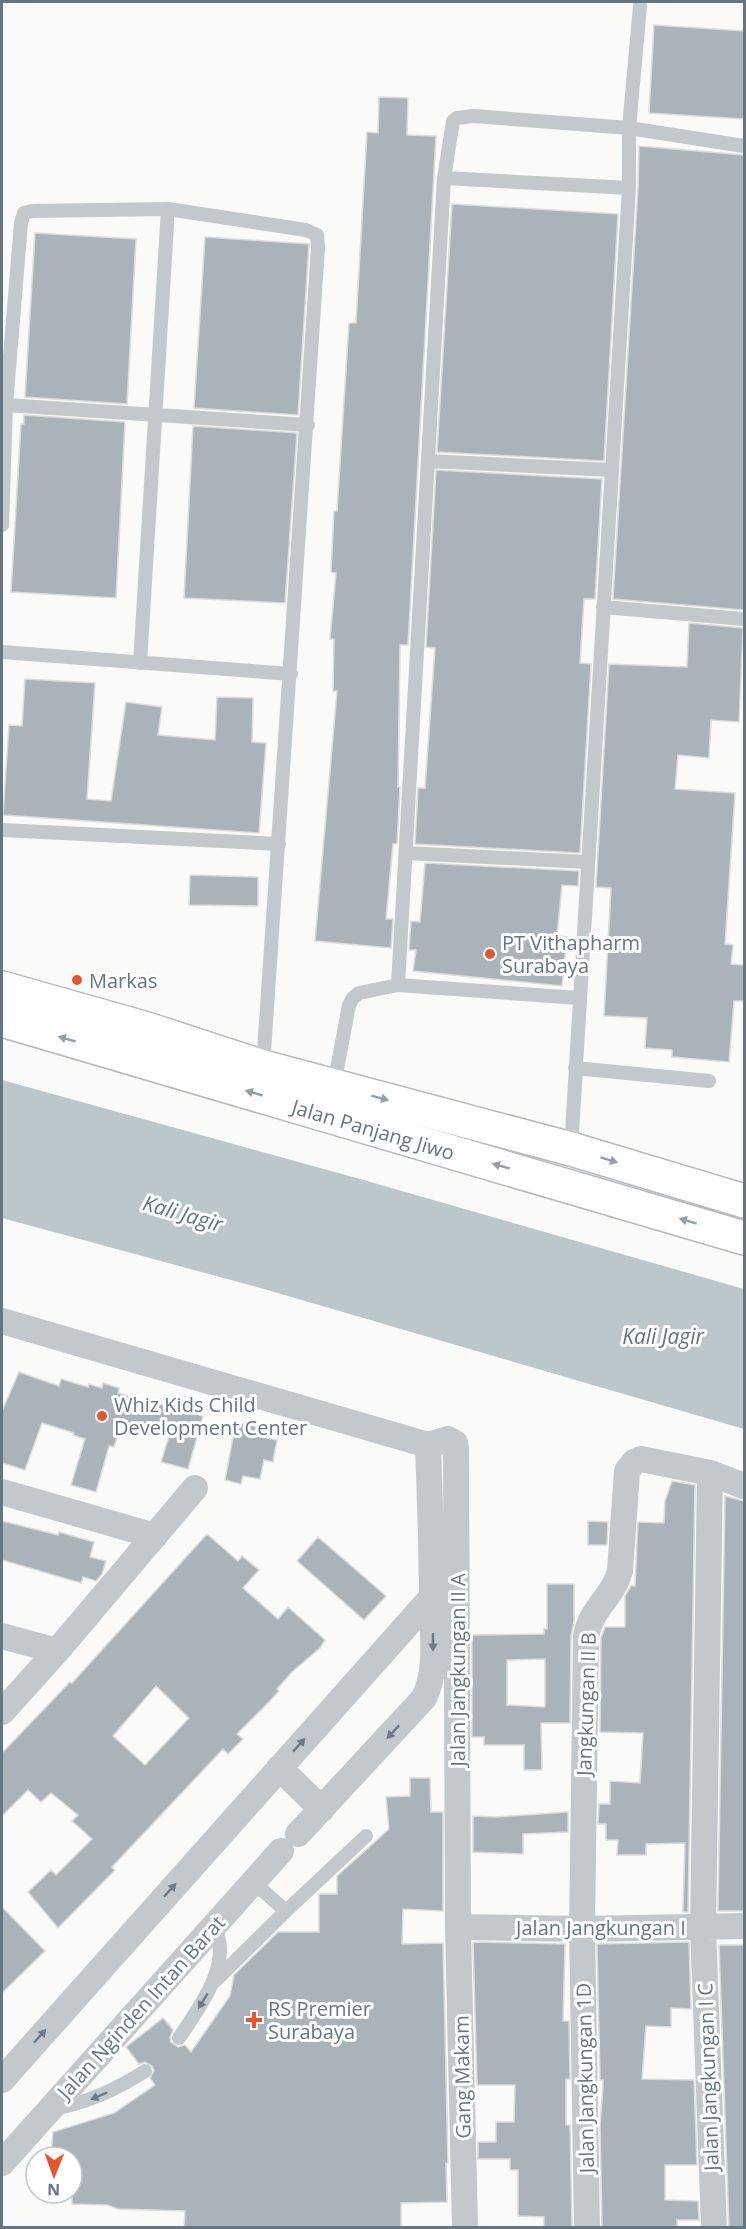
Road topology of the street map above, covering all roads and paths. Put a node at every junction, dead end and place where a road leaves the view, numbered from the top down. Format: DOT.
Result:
graph roads {
  1 [pos="640,6"];
  2 [pos="629,128"];
  3 [pos="744,146"];
  4 [pos="444,178"];
  5 [pos="629,188"];
  6 [pos="168,209"];
  7 [pos="6,405"];
  8 [pos="156,415"];
  9 [pos="308,425"];
  10 [pos="428,461"];
  11 [pos="612,470"];
  12 [pos="2,525"];
  13 [pos="603,607"];
  14 [pos="744,619"];
  15 [pos="2,652"];
  16 [pos="140,663"];
  17 [pos="291,674"];
  18 [pos="2,830"];
  19 [pos="279,844"];
  20 [pos="406,853"];
  21 [pos="587,862"];
  22 [pos="398,985"];
  23 [pos="2,988"];
  24 [pos="579,998"];
  25 [pos="2,1020"];
  26 [pos="143,1044"];
  27 [pos="195,1060"];
  28 [pos="263,1067"];
  29 [pos="575,1068"];
  30 [pos="709,1082"];
  31 [pos="334,1085"];
  32 [pos="571,1149"];
  33 [pos="744,1202"];
  34 [pos="744,1238"];
  35 [pos="2,1321"];
  36 [pos="428,1445"];
  37 [pos="710,1473"];
  38 [pos="744,1486"];
  39 [pos="195,1488"];
  40 [pos="2,1492"];
  41 [pos="155,1536"];
  42 [pos="432,1597"];
  43 [pos="2,1636"];
  44 [pos="57,1651"];
  45 [pos="2,1712"];
  46 [pos="279,1768"];
  47 [pos="322,1809"];
  48 [pos="366,1836"];
  49 [pos="253,1882"];
  50 [pos="286,1911"];
  51 [pos="214,1926"];
  52 [pos="744,1926"];
  53 [pos="458,1927"];
  54 [pos="703,1927"];
  55 [pos="582,1929"];
  56 [pos="215,1981"];
  57 [pos="180,2038"];
  58 [pos="145,2071"];
  59 [pos="2,2080"];
  60 [pos="49,2110"];
  61 [pos="2,2163"];
  62 [pos="465,2228"];
  63 [pos="587,2228"];
  64 [pos="714,2228"];
  1 -- 2 [label="lane"];
  2 -- 3 [label="lane"];
  2 -- 4 [label="lane"];
  2 -- 5 [label="lane"];
  4 -- 5 [label="lane"];
  4 -- 10 [label="lane"];
  5 -- 11 [label="lane"];
  6 -- 7 [label="lane"];
  6 -- 8 [label="lane"];
  6 -- 9 [label="lane"];
  7 -- 8 [label="lane"];
  7 -- 12 [label="lane"];
  8 -- 9 [label="lane"];
  8 -- 16 [label="lane"];
  9 -- 17 [label="lane"];
  10 -- 11 [label="lane"];
  10 -- 20 [label="lane"];
  11 -- 13 [label="lane"];
  13 -- 14 [label="lane"];
  13 -- 21 [label="lane"];
  15 -- 16 [label="lane"];
  16 -- 17 [label="lane"];
  17 -- 19 [label="lane"];
  18 -- 19 [label="lane"];
  19 -- 28 [label="lane"];
  20 -- 21 [label="lane"];
  20 -- 22 [label="lane"];
  21 -- 24 [label="lane"];
  22 -- 24 [label="lane"];
  22 -- 31 [label="lane"];
  23 -- 26 [label="main road, Jalan Panjang Jiwo"];
  24 -- 29 [label="lane"];
  26 -- 25 [label="main road, Jalan Panjang Jiwo, one-way"];
  26 -- 27 [label="main road, Jalan Panjang Jiwo"];
  27 -- 28 [label="main road, Jalan Panjang Jiwo"];
  34 -- 27 [label="main road, Jalan Panjang Jiwo, one-way"];
  28 -- 31 [label="main road, Jalan Panjang Jiwo"];
  29 -- 30 [label="lane"];
  29 -- 32 [label="lane"];
  31 -- 32 [label="main road, Jalan Panjang Jiwo, one-way"];
  32 -- 33 [label="main road, Jalan Panjang Jiwo, one-way"];
  35 -- 36 [label="street"];
  36 -- 42 [label="street"];
  36 -- 53 [label="street, Jalan Jangkungan II A"];
  37 -- 38 [label="street"];
  37 -- 54 [label="street"];
  37 -- 55 [label="street, Jangkungan II B"];
  39 -- 41 [label="street"];
  40 -- 41 [label="street"];
  41 -- 44 [label="street"];
  46 -- 42 [label="street, one-way"];
  42 -- 47 [label="street, Jalan Nginden Intan Barat, one-way"];
  43 -- 44 [label="street"];
  44 -- 45 [label="street"];
  46 -- 47 [label="street"];
  59 -- 46 [label="street, one-way"];
  47 -- 49 [label="street, Jalan Nginden Intan Barat"];
  48 -- 50 [label="lane"];
  49 -- 50 [label="lane"];
  49 -- 51 [label="street, Jalan Nginden Intan Barat"];
  50 -- 56 [label="lane"];
  51 -- 56 [label="lane"];
  51 -- 60 [label="street, Jalan Nginden Intan Barat"];
  52 -- 54 [label="street, Jalan Jangkungan I"];
  53 -- 55 [label="street, Jalan Jangkungan I"];
  53 -- 62 [label="street, Gang Makam"];
  54 -- 55 [label="street, Jalan Jangkungan I"];
  54 -- 64 [label="street, Jalan Jangkungan I C"];
  55 -- 63 [label="street, Jalan Jangkungan 1D"];
  56 -- 57 [label="lane, one-way"];
  58 -- 60 [label="lane, one-way"];
  60 -- 61 [label="street, Jalan Nginden Intan Barat"];
}
